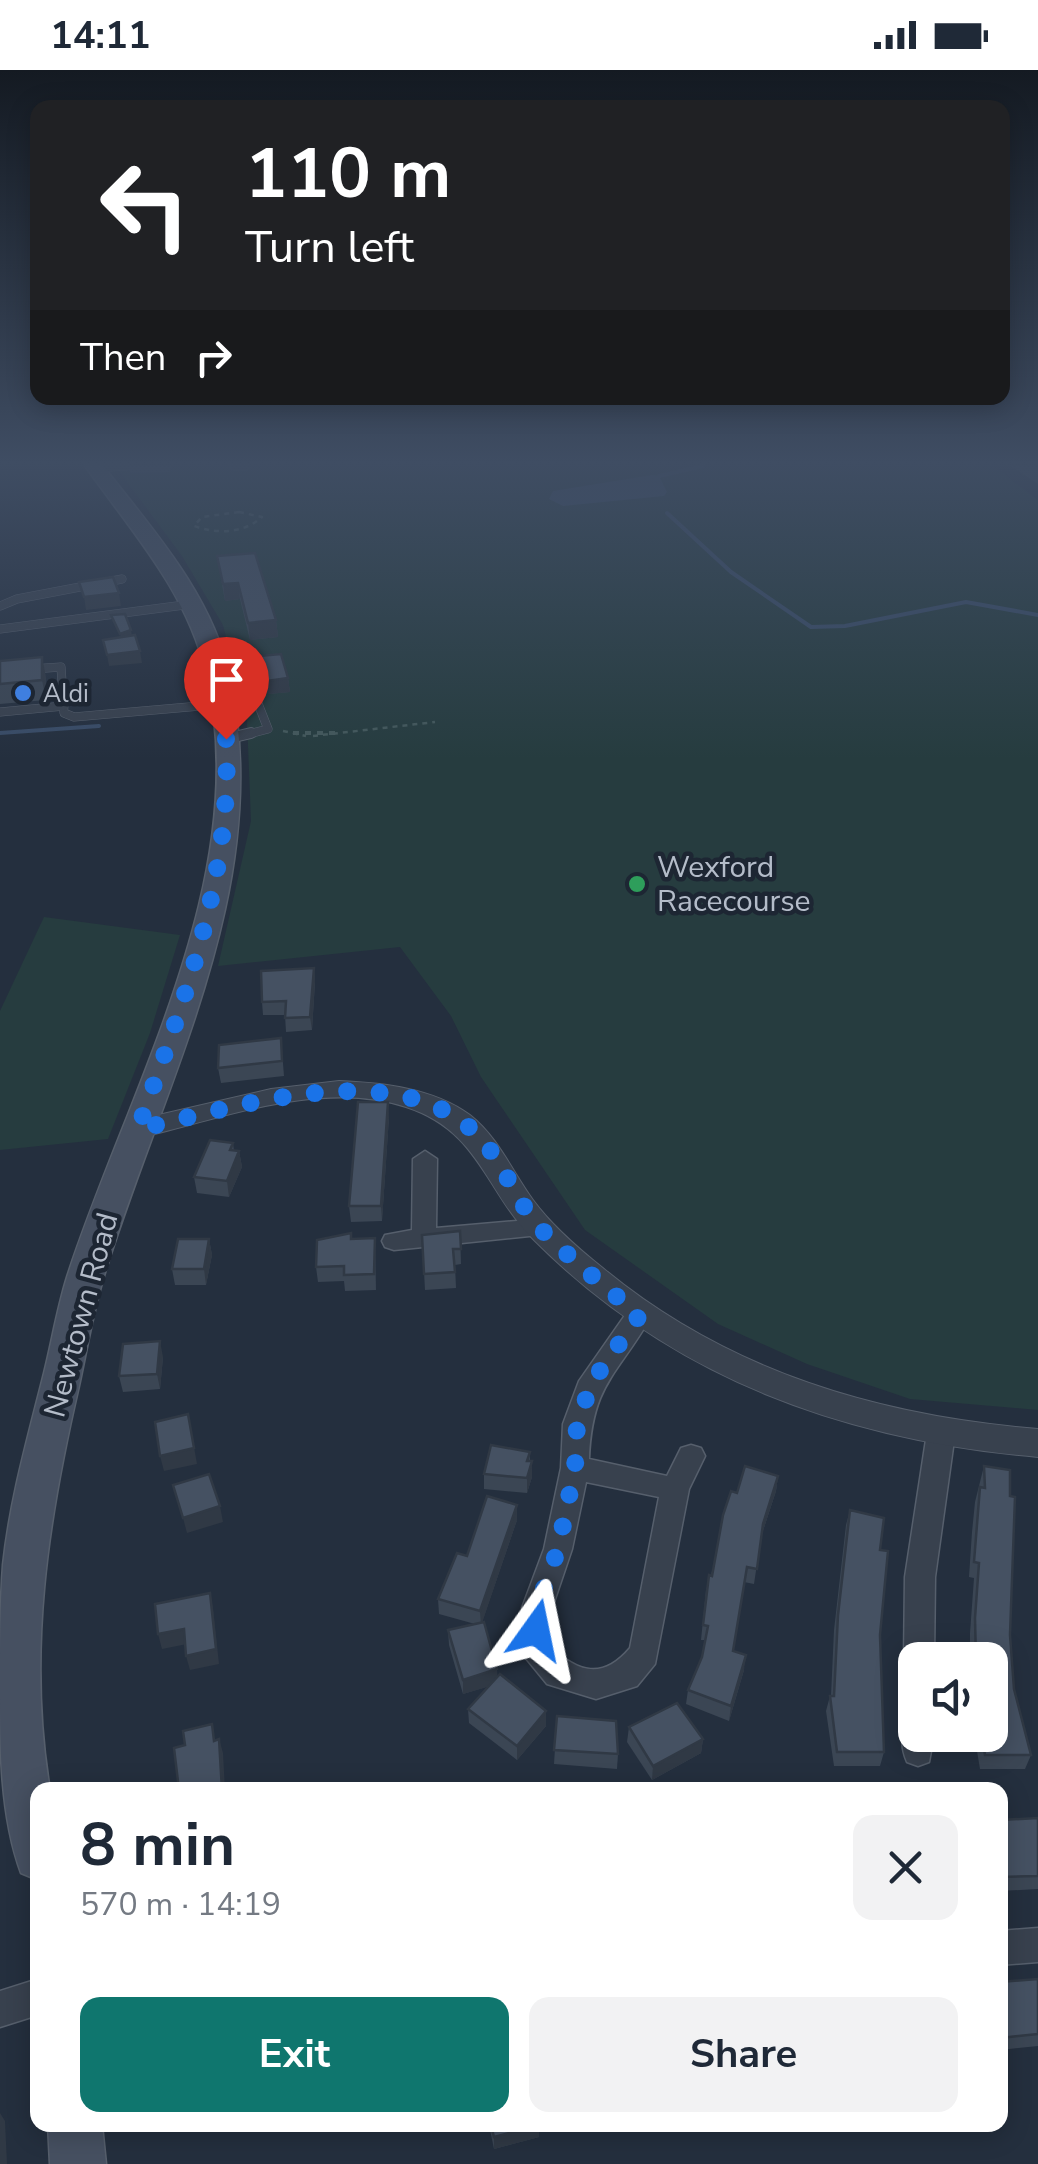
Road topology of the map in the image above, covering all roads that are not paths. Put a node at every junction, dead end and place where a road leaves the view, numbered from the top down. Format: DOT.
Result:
graph roads {
  1 [pos="168,564"];
  2 [pos="122,579"];
  3 [pos="192,604"];
  4 [pos="0,606"];
  5 [pos="0,629"];
  6 [pos="19,671"];
  7 [pos="222,699"];
  8 [pos="64,706"];
  9 [pos="0,712"];
  10 [pos="138,1129"];
  11 [pos="426,1159"];
  12 [pos="540,1228"];
  13 [pos="424,1238"];
  14 [pos="394,1240"];
  15 [pos="639,1316"];
  16 [pos="941,1434"];
  17 [pos="1038,1443"];
  18 [pos="690,1456"];
  19 [pos="575,1468"];
  20 [pos="675,1490"];
  21 [pos="919,1642"];
  22 [pos="30,1803"];
  23 [pos="1038,1945"];
  24 [pos="1008,1947"];
  25 [pos="30,2000"];
  26 [pos="0,2009"];
  27 [pos="75,2132"];
  28 [pos="78,2164"];
  1 -- 3 [label="main road, Newtown Road"];
  2 -- 4 [label="lane"];
  3 -- 5 [label="lane"];
  3 -- 7 [label="main road, Newtown Road"];
  6 -- 8 [label="lane"];
  7 -- 7 [label="lane"];
  7 -- 8 [label="lane"];
  7 -- 10 [label="main road, Newtown Road"];
  8 -- 9 [label="lane"];
  10 -- 12 [label="street"];
  10 -- 22 [label="main road, Newtown Road"];
  11 -- 13 [label="street"];
  12 -- 13 [label="street"];
  12 -- 15 [label="street"];
  13 -- 14 [label="street"];
  15 -- 16 [label="street"];
  15 -- 19 [label="street"];
  16 -- 17 [label="street"];
  16 -- 21 [label="street"];
  18 -- 20 [label="street"];
  19 -- 20 [label="street"];
  19 -- 20 [label="street"];
  23 -- 24 [label="street"];
  25 -- 26 [label="street"];
  27 -- 28 [label="main road"];
}
